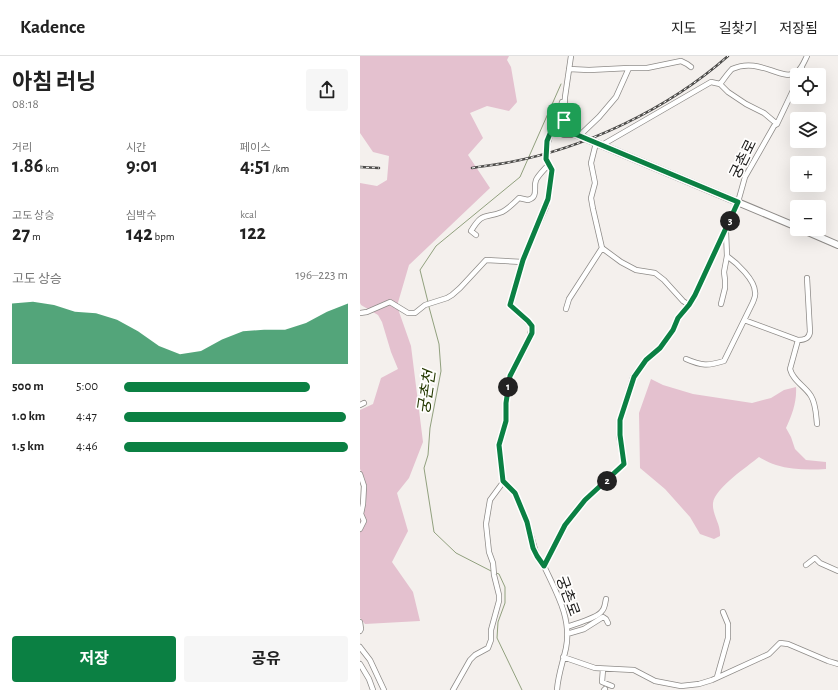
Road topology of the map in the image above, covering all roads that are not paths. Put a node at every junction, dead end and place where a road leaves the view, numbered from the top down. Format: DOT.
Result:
graph roads {
  1 [pos="571,56"];
  2 [pos="807,56"];
  3 [pos="692,67"];
  4 [pos="802,67"];
  5 [pos="629,68"];
  6 [pos="570,69"];
  7 [pos="720,84"];
  8 [pos="565,97"];
  9 [pos="790,97"];
  10 [pos="555,123"];
  11 [pos="566,123"];
  12 [pos="778,124"];
  13 [pos="561,134"];
  14 [pos="577,135"];
  15 [pos="599,144"];
  16 [pos="547,146"];
  17 [pos="549,164"];
  18 [pos="738,202"];
  19 [pos="790,224"];
  20 [pos="725,230"];
  21 [pos="476,235"];
  22 [pos="817,236"];
  23 [pos="838,245"];
  24 [pos="602,248"];
  25 [pos="727,256"];
  26 [pos="522,262"];
  27 [pos="808,278"];
  28 [pos="720,304"];
  29 [pos="689,305"];
  30 [pos="566,309"];
  31 [pos="360,313"];
  32 [pos="744,320"];
  33 [pos="798,340"];
  34 [pos="686,359"];
  35 [pos="817,424"];
  36 [pos="360,474"];
  37 [pos="504,482"];
  38 [pos="360,529"];
  39 [pos="806,565"];
  40 [pos="544,566"];
  41 [pos="838,571"];
  42 [pos="606,599"];
  43 [pos="723,612"];
  44 [pos="360,622"];
  45 [pos="608,624"];
  46 [pos="567,627"];
  47 [pos="360,631"];
  48 [pos="567,634"];
  49 [pos="360,647"];
  50 [pos="563,657"];
  51 [pos="360,664"];
  52 [pos="838,664"];
  53 [pos="603,669"];
  54 [pos="717,677"];
  55 [pos="612,686"];
  56 [pos="681,688"];
  57 [pos="373,690"];
  58 [pos="384,690"];
  59 [pos="453,690"];
  60 [pos="557,690"];
  61 [pos="560,690"];
  1 -- 6 [label="street"];
  2 -- 4 [label="street"];
  3 -- 5 [label="street"];
  4 -- 7 [label="street"];
  5 -- 6 [label="street"];
  5 -- 14 [label="street"];
  6 -- 8 [label="street"];
  7 -- 12 [label="street"];
  7 -- 15 [label="street"];
  8 -- 10 [label="street"];
  8 -- 11 [label="street"];
  9 -- 12 [label="street, 궁촌로"];
  10 -- 11 [label="street"];
  10 -- 13 [label="street"];
  10 -- 16 [label="street"];
  11 -- 13 [label="street"];
  11 -- 14 [label="street"];
  12 -- 18 [label="street, 궁촌로"];
  13 -- 14 [label="street"];
  13 -- 16 [label="street"];
  14 -- 15 [label="street"];
  15 -- 18 [label="street"];
  15 -- 24 [label="street"];
  16 -- 17 [label="street"];
  17 -- 21 [label="street"];
  17 -- 26 [label="street"];
  18 -- 19 [label="street"];
  18 -- 20 [label="street, 궁촌로"];
  20 -- 25 [label="street"];
  20 -- 29 [label="street, 궁촌로"];
  22 -- 23 [label="street"];
  24 -- 29 [label="street"];
  24 -- 30 [label="street"];
  25 -- 28 [label="street"];
  25 -- 32 [label="street"];
  26 -- 31 [label="street"];
  26 -- 37 [label="street"];
  27 -- 33 [label="street"];
  29 -- 40 [label="street, 궁촌로"];
  32 -- 33 [label="street"];
  32 -- 34 [label="street"];
  33 -- 35 [label="street"];
  36 -- 38 [label="street"];
  37 -- 40 [label="street"];
  37 -- 59 [label="street"];
  39 -- 41 [label="street"];
  40 -- 46 [label="street, 궁촌로"];
  42 -- 46 [label="street"];
  43 -- 54 [label="street"];
  44 -- 47 [label="street"];
  45 -- 48 [label="street"];
  46 -- 48 [label="street, 궁촌로"];
  48 -- 50 [label="street, 궁촌로"];
  49 -- 58 [label="street"];
  50 -- 53 [label="street"];
  50 -- 60 [label="street, 궁촌로"];
  51 -- 57 [label="street"];
  52 -- 54 [label="street"];
  53 -- 55 [label="street"];
  53 -- 56 [label="street"];
  54 -- 56 [label="street"];
  60 -- 61 [label="street"];
}
